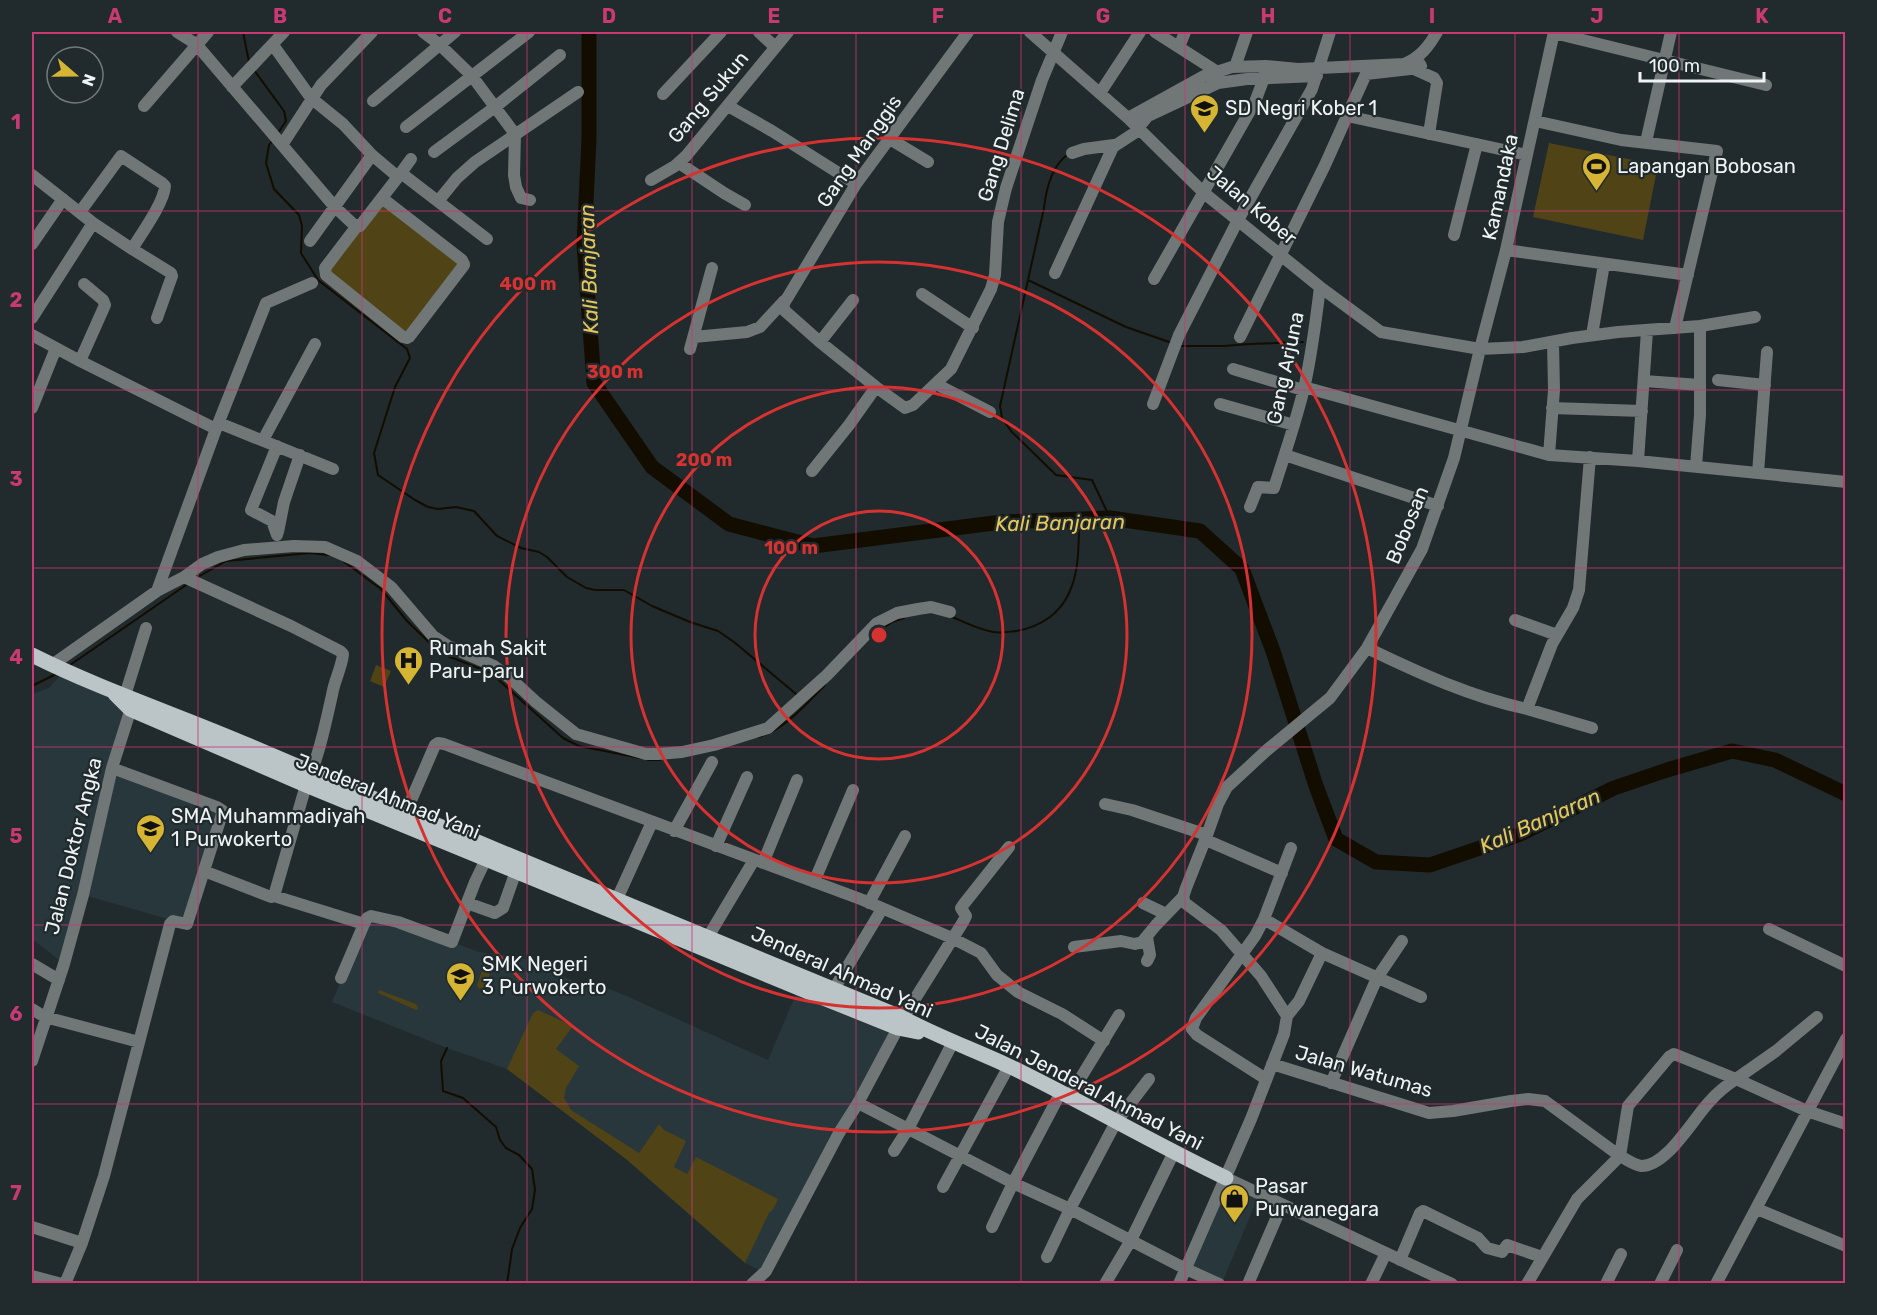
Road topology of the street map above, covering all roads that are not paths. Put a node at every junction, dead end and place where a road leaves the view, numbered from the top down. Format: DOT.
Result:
graph roads {
  1 [pos="177,32"];
  2 [pos="208,32"];
  3 [pos="284,32"];
  4 [pos="372,32"];
  5 [pos="423,32"];
  6 [pos="454,32"];
  7 [pos="529,32"];
  8 [pos="721,32"];
  9 [pos="759,32"];
  10 [pos="788,32"];
  11 [pos="968,32"];
  12 [pos="1030,32"];
  13 [pos="1062,32"];
  14 [pos="1140,32"];
  15 [pos="1155,32"];
  16 [pos="1185,32"];
  17 [pos="1247,32"];
  18 [pos="1330,32"];
  19 [pos="1437,32"];
  20 [pos="1554,32"];
  21 [pos="1671,32"];
  22 [pos="196,44"];
  23 [pos="439,44"];
  24 [pos="273,45"];
  25 [pos="775,47"];
  26 [pos="1179,47"];
  27 [pos="1054,52"];
  28 [pos="560,55"];
  29 [pos="1664,60"];
  30 [pos="1417,63"];
  31 [pos="1235,67"];
  32 [pos="1216,71"];
  33 [pos="1318,72"];
  34 [pos="1265,73"];
  35 [pos="472,76"];
  36 [pos="1766,85"];
  37 [pos="232,87"];
  38 [pos="578,92"];
  39 [pos="1100,93"];
  40 [pos="663,94"];
  41 [pos="311,98"];
  42 [pos="373,101"];
  43 [pos="144,106"];
  44 [pos="729,106"];
  45 [pos="495,107"];
  46 [pos="1347,116"];
  47 [pos="1535,121"];
  48 [pos="1135,125"];
  49 [pos="406,127"];
  50 [pos="515,134"];
  51 [pos="1429,134"];
  52 [pos="890,139"];
  53 [pos="279,141"];
  54 [pos="1647,142"];
  55 [pos="1477,144"];
  56 [pos="1114,145"];
  57 [pos="434,152"];
  58 [pos="1072,153"];
  59 [pos="372,155"];
  60 [pos="1527,155"];
  61 [pos="411,159"];
  62 [pos="928,162"];
  63 [pos="679,163"];
  64 [pos="32,175"];
  65 [pos="399,175"];
  66 [pos="651,180"];
  67 [pos="856,184"];
  68 [pos="1204,193"];
  69 [pos="382,198"];
  70 [pos="63,199"];
  71 [pos="439,200"];
  72 [pos="530,200"];
  73 [pos="745,205"];
  74 [pos="334,206"];
  75 [pos="80,212"];
  76 [pos="1239,220"];
  77 [pos="93,223"];
  78 [pos="357,226"];
  79 [pos="1454,235"];
  80 [pos="487,239"];
  81 [pos="310,241"];
  82 [pos="32,244"];
  83 [pos="132,249"];
  84 [pos="1506,250"];
  85 [pos="1281,254"];
  86 [pos="1604,264"];
  87 [pos="712,268"];
  88 [pos="1055,273"];
  89 [pos="1688,275"];
  90 [pos="1154,279"];
  91 [pos="312,283"];
  92 [pos="84,284"];
  93 [pos="1320,287"];
  94 [pos="922,294"];
  95 [pos="785,299"];
  96 [pos="853,300"];
  97 [pos="1755,317"];
  98 [pos="32,318"];
  99 [pos="157,318"];
  100 [pos="1700,326"];
  101 [pos="973,328"];
  102 [pos="1675,328"];
  103 [pos="1647,331"];
  104 [pos="32,335"];
  105 [pos="1592,335"];
  106 [pos="1240,337"];
  107 [pos="820,342"];
  108 [pos="1553,342"];
  109 [pos="315,344"];
  110 [pos="56,348"];
  111 [pos="1480,349"];
  112 [pos="1767,352"];
  113 [pos="80,361"];
  114 [pos="1233,369"];
  115 [pos="1718,380"];
  116 [pos="1644,381"];
  117 [pos="936,384"];
  118 [pos="1700,385"];
  119 [pos="1765,385"];
  120 [pos="876,387"];
  121 [pos="1304,389"];
  122 [pos="1153,404"];
  123 [pos="1220,404"];
  124 [pos="32,408"];
  125 [pos="1552,408"];
  126 [pos="1642,411"];
  127 [pos="990,412"];
  128 [pos="1294,425"];
  129 [pos="217,426"];
  130 [pos="1461,430"];
  131 [pos="263,440"];
  132 [pos="277,446"];
  133 [pos="300,455"];
  134 [pos="1285,455"];
  135 [pos="1549,455"];
  136 [pos="1590,458"];
  137 [pos="1638,461"];
  138 [pos="1696,466"];
  139 [pos="333,469"];
  140 [pos="812,471"];
  141 [pos="1758,473"];
  142 [pos="1845,482"];
  143 [pos="1437,506"];
  144 [pos="1250,507"];
  145 [pos="277,542"];
  146 [pos="191,580"];
  147 [pos="158,591"];
  148 [pos="950,612"];
  149 [pos="1515,620"];
  150 [pos="146,628"];
  151 [pos="1557,635"];
  152 [pos="1367,648"];
  153 [pos="32,655"];
  154 [pos="54,666"];
  155 [pos="125,699"];
  156 [pos="1527,709"];
  157 [pos="1592,728"];
  158 [pos="712,762"];
  159 [pos="112,768"];
  160 [pos="747,777"];
  161 [pos="308,779"];
  162 [pos="797,780"];
  163 [pos="853,790"];
  164 [pos="1105,804"];
  165 [pos="406,812"];
  166 [pos="652,822"];
  167 [pos="427,827"];
  168 [pos="674,831"];
  169 [pos="905,836"];
  170 [pos="1207,837"];
  171 [pos="716,846"];
  172 [pos="1009,847"];
  173 [pos="1291,848"];
  174 [pos="486,859"];
  175 [pos="758,861"];
  176 [pos="204,871"];
  177 [pos="516,871"];
  178 [pos="534,872"];
  179 [pos="1282,873"];
  180 [pos="814,882"];
  181 [pos="274,896"];
  182 [pos="1184,897"];
  183 [pos="617,899"];
  184 [pos="466,903"];
  185 [pos="869,903"];
  186 [pos="1143,903"];
  187 [pos="882,909"];
  188 [pos="1166,914"];
  189 [pos="1264,920"];
  190 [pos="364,924"];
  191 [pos="1769,929"];
  192 [pos="708,937"];
  193 [pos="1147,937"];
  194 [pos="952,939"];
  195 [pos="1402,941"];
  196 [pos="1074,947"];
  197 [pos="1242,953"];
  198 [pos="1322,953"];
  199 [pos="1147,961"];
  200 [pos="32,964"];
  201 [pos="1845,966"];
  202 [pos="341,978"];
  203 [pos="1377,978"];
  204 [pos="59,980"];
  205 [pos="834,989"];
  206 [pos="1421,997"];
  207 [pos="32,1010"];
  208 [pos="1119,1015"];
  209 [pos="45,1017"];
  210 [pos="1287,1017"];
  211 [pos="1817,1017"];
  212 [pos="900,1023"];
  213 [pos="933,1034"];
  214 [pos="1845,1039"];
  215 [pos="1104,1041"];
  216 [pos="139,1042"];
  217 [pos="953,1042"];
  218 [pos="32,1061"];
  219 [pos="1272,1064"];
  220 [pos="1009,1066"];
  221 [pos="1149,1079"];
  222 [pos="1266,1079"];
  223 [pos="1736,1079"];
  224 [pos="1331,1083"];
  225 [pos="1065,1095"];
  226 [pos="858,1103"];
  227 [pos="1807,1111"];
  228 [pos="1116,1122"];
  229 [pos="1845,1124"];
  230 [pos="908,1129"];
  231 [pos="894,1150"];
  232 [pos="1173,1154"];
  233 [pos="959,1156"];
  234 [pos="1620,1156"];
  235 [pos="1226,1178"];
  236 [pos="1013,1183"];
  237 [pos="943,1187"];
  238 [pos="1282,1205"];
  239 [pos="1070,1209"];
  240 [pos="1757,1209"];
  241 [pos="32,1227"];
  242 [pos="992,1227"];
  243 [pos="1131,1240"];
  244 [pos="82,1243"];
  245 [pos="1845,1246"];
  246 [pos="1677,1250"];
  247 [pos="1386,1253"];
  248 [pos="1621,1254"];
  249 [pos="1047,1257"];
  250 [pos="1542,1257"];
  251 [pos="1400,1260"];
  252 [pos="1186,1269"];
  253 [pos="32,1276"];
  254 [pos="63,1284"];
  255 [pos="752,1284"];
  256 [pos="1105,1284"];
  257 [pos="1179,1284"];
  258 [pos="1219,1284"];
  259 [pos="1248,1284"];
  260 [pos="1371,1284"];
  261 [pos="1452,1284"];
  262 [pos="1527,1284"];
  263 [pos="1606,1284"];
  264 [pos="1660,1284"];
  265 [pos="1716,1284"];
  1 -- 22 [label="street"];
  2 -- 22 [label="street"];
  3 -- 24 [label="street"];
  4 -- 41 [label="street"];
  5 -- 23 [label="street"];
  6 -- 23 [label="street"];
  7 -- 35 [label="street"];
  8 -- 40 [label="street"];
  9 -- 25 [label="street"];
  10 -- 25 [label="street, Gang Sukun"];
  11 -- 52 [label="street, Gang Manggis"];
  12 -- 27 [label="street, Jalan Kober"];
  13 -- 27 [label="street, Gang Delima"];
  14 -- 39 [label="street"];
  15 -- 26 [label="street"];
  16 -- 26 [label="street"];
  17 -- 31 [label="street"];
  18 -- 33 [label="street"];
  19 -- 30 [label="street"];
  20 -- 29 [label="street"];
  20 -- 47 [label="street, Kamandaka"];
  21 -- 29 [label="street"];
  22 -- 37 [label="street"];
  22 -- 43 [label="street"];
  23 -- 35 [label="street"];
  23 -- 42 [label="street"];
  24 -- 37 [label="street"];
  24 -- 41 [label="street"];
  25 -- 44 [label="street, Gang Sukun"];
  26 -- 32 [label="street"];
  27 -- 39 [label="street, Jalan Kober"];
  27 -- 101 [label="street, Gang Delima"];
  28 -- 45 [label="street"];
  29 -- 36 [label="street"];
  29 -- 54 [label="street"];
  30 -- 33 [label="street"];
  30 -- 46 [label="street"];
  30 -- 51 [label="street"];
  31 -- 32 [label="street"];
  31 -- 34 [label="street"];
  32 -- 48 [label="street"];
  33 -- 34 [label="street"];
  33 -- 76 [label="street"];
  34 -- 48 [label="street"];
  34 -- 68 [label="street"];
  35 -- 45 [label="street"];
  35 -- 49 [label="street"];
  37 -- 53 [label="street"];
  38 -- 50 [label="street"];
  39 -- 48 [label="street, Jalan Kober"];
  41 -- 53 [label="street"];
  41 -- 59 [label="street"];
  44 -- 63 [label="street, Gang Sukun"];
  44 -- 67 [label="street"];
  45 -- 50 [label="street"];
  45 -- 57 [label="street"];
  46 -- 51 [label="street"];
  46 -- 85 [label="street"];
  47 -- 54 [label="street"];
  47 -- 60 [label="street, Kamandaka"];
  48 -- 56 [label="street"];
  48 -- 68 [label="street, Jalan Kober"];
  50 -- 71 [label="street"];
  50 -- 72 [label="street"];
  51 -- 55 [label="street"];
  52 -- 62 [label="street"];
  52 -- 67 [label="street, Gang Manggis"];
  53 -- 74 [label="street"];
  54 -- 89 [label="street"];
  55 -- 60 [label="street"];
  55 -- 79 [label="street"];
  56 -- 58 [label="street"];
  56 -- 88 [label="street"];
  59 -- 65 [label="street"];
  59 -- 74 [label="street"];
  60 -- 84 [label="street, Kamandaka"];
  61 -- 65 [label="street"];
  63 -- 66 [label="street, Gang Sukun"];
  63 -- 73 [label="street"];
  64 -- 70 [label="street"];
  65 -- 69 [label="street"];
  65 -- 71 [label="street"];
  67 -- 95 [label="street, Gang Manggis"];
  68 -- 76 [label="street, Jalan Kober"];
  68 -- 90 [label="street"];
  69 -- 78 [label="street"];
  69 -- 78 [label="street"];
  70 -- 75 [label="street"];
  70 -- 82 [label="street"];
  71 -- 80 [label="street"];
  74 -- 78 [label="street"];
  74 -- 81 [label="street"];
  75 -- 77 [label="street"];
  75 -- 83 [label="street"];
  76 -- 85 [label="street, Jalan Kober"];
  76 -- 122 [label="street"];
  77 -- 83 [label="street"];
  77 -- 98 [label="street"];
  83 -- 99 [label="street"];
  84 -- 86 [label="street"];
  84 -- 111 [label="street, Kamandaka"];
  85 -- 93 [label="street, Jalan Kober"];
  85 -- 106 [label="street"];
  86 -- 89 [label="street"];
  86 -- 105 [label="street"];
  87 -- 95 [label="street, Gang Manggis"];
  89 -- 102 [label="street"];
  91 -- 129 [label="street"];
  92 -- 113 [label="street"];
  93 -- 111 [label="street, Jalan Kober"];
  93 -- 121 [label="street, Gang Arjuna"];
  94 -- 101 [label="street"];
  95 -- 107 [label="street, Gang Delima"];
  96 -- 107 [label="street"];
  97 -- 100 [label="street, Jalan Kober"];
  100 -- 102 [label="street, Jalan Kober"];
  100 -- 118 [label="street"];
  101 -- 117 [label="street, Gang Delima"];
  102 -- 103 [label="street, Jalan Kober"];
  103 -- 105 [label="street, Jalan Kober"];
  103 -- 116 [label="street"];
  104 -- 110 [label="street"];
  105 -- 108 [label="street, Jalan Kober"];
  107 -- 120 [label="street, Gang Delima"];
  108 -- 111 [label="street, Jalan Kober"];
  108 -- 125 [label="street"];
  109 -- 131 [label="street"];
  110 -- 113 [label="street"];
  110 -- 124 [label="street"];
  111 -- 130 [label="street, Bobosan"];
  112 -- 119 [label="street"];
  113 -- 129 [label="street"];
  114 -- 121 [label="street"];
  115 -- 119 [label="street"];
  116 -- 118 [label="street"];
  116 -- 126 [label="street"];
  117 -- 120 [label="street, Gang Delima"];
  117 -- 127 [label="street"];
  118 -- 138 [label="street"];
  119 -- 141 [label="street"];
  120 -- 140 [label="street"];
  121 -- 128 [label="street, Gang Arjuna"];
  121 -- 130 [label="street"];
  123 -- 128 [label="street"];
  125 -- 126 [label="street"];
  125 -- 135 [label="street"];
  126 -- 137 [label="street"];
  128 -- 134 [label="street, Gang Arjuna"];
  129 -- 131 [label="street"];
  129 -- 147 [label="street"];
  130 -- 135 [label="street"];
  130 -- 143 [label="street, Bobosan"];
  131 -- 132 [label="street"];
  132 -- 133 [label="street"];
  132 -- 145 [label="street"];
  133 -- 139 [label="street"];
  133 -- 145 [label="street"];
  134 -- 143 [label="street"];
  134 -- 144 [label="street, Gang Arjuna"];
  135 -- 136 [label="street"];
  136 -- 137 [label="street"];
  136 -- 151 [label="street"];
  137 -- 138 [label="street"];
  138 -- 141 [label="street"];
  141 -- 142 [label="street"];
  143 -- 152 [label="street, Bobosan"];
  145 -- 146 [label="street"];
  145 -- 148 [label="street"];
  146 -- 147 [label="street"];
  146 -- 161 [label="street"];
  147 -- 154 [label="street"];
  149 -- 151 [label="street"];
  150 -- 155 [label="street, Jalan Doktor Angka"];
  151 -- 156 [label="street"];
  152 -- 156 [label="street"];
  152 -- 170 [label="street, Bobosan"];
  153 -- 154 [label="main road"];
  154 -- 155 [label="main road, Jenderal Ahmad Yani"];
  155 -- 159 [label="street, Jalan Doktor Angka"];
  155 -- 161 [label="main road, Jenderal Ahmad Yani"];
  156 -- 157 [label="street"];
  158 -- 168 [label="street"];
  159 -- 176 [label="street"];
  159 -- 204 [label="street, Jalan Doktor Angka"];
  160 -- 171 [label="street"];
  161 -- 165 [label="main road, Jenderal Ahmad Yani"];
  161 -- 167 [label="main road, Jenderal Ahmad Yani"];
  161 -- 181 [label="street"];
  162 -- 175 [label="street"];
  163 -- 180 [label="street"];
  164 -- 170 [label="street"];
  165 -- 166 [label="street"];
  165 -- 167 [label="main road, Jenderal Ahmad Yani"];
  166 -- 168 [label="street"];
  166 -- 183 [label="street"];
  167 -- 174 [label="main road, Jenderal Ahmad Yani"];
  167 -- 178 [label="main road, Jenderal Ahmad Yani"];
  168 -- 171 [label="street"];
  169 -- 185 [label="street"];
  170 -- 179 [label="street"];
  170 -- 182 [label="street, Bobosan"];
  171 -- 175 [label="street"];
  172 -- 194 [label="street"];
  173 -- 179 [label="street"];
  174 -- 177 [label="main road, Jenderal Ahmad Yani"];
  174 -- 184 [label="street"];
  175 -- 180 [label="street"];
  175 -- 192 [label="street"];
  176 -- 181 [label="street"];
  176 -- 216 [label="street"];
  177 -- 178 [label="main road, Jenderal Ahmad Yani"];
  177 -- 184 [label="street"];
  178 -- 183 [label="main road, Jenderal Ahmad Yani"];
  178 -- 212 [label="main road, Jenderal Ahmad Yani"];
  179 -- 189 [label="street"];
  180 -- 185 [label="street"];
  181 -- 190 [label="street"];
  182 -- 188 [label="street"];
  182 -- 197 [label="street"];
  183 -- 192 [label="main road, Jenderal Ahmad Yani"];
  184 -- 190 [label="street"];
  185 -- 187 [label="street"];
  186 -- 188 [label="street"];
  187 -- 194 [label="street"];
  187 -- 205 [label="street"];
  188 -- 193 [label="street"];
  189 -- 197 [label="street"];
  189 -- 198 [label="street"];
  190 -- 202 [label="street"];
  191 -- 201 [label="street"];
  192 -- 205 [label="main road, Jenderal Ahmad Yani"];
  193 -- 196 [label="street"];
  193 -- 199 [label="street"];
  194 -- 212 [label="street"];
  194 -- 215 [label="street"];
  195 -- 203 [label="street"];
  197 -- 210 [label="street"];
  197 -- 222 [label="street"];
  198 -- 203 [label="street"];
  198 -- 210 [label="street"];
  200 -- 204 [label="street"];
  203 -- 206 [label="street"];
  203 -- 224 [label="street"];
  204 -- 209 [label="street, Jalan Doktor Angka"];
  205 -- 212 [label="main road, Jenderal Ahmad Yani"];
  207 -- 209 [label="street"];
  208 -- 215 [label="street"];
  209 -- 216 [label="street"];
  209 -- 218 [label="street, Jalan Doktor Angka"];
  210 -- 219 [label="street"];
  211 -- 223 [label="street, Jalan Watumas"];
  212 -- 213 [label="main road, Jenderal Ahmad Yani"];
  212 -- 226 [label="street"];
  213 -- 217 [label="main road, Jalan Jenderal Ahmad Yani"];
  214 -- 227 [label="street"];
  215 -- 225 [label="street"];
  216 -- 244 [label="street"];
  217 -- 220 [label="main road, Jalan Jenderal Ahmad Yani"];
  217 -- 230 [label="street"];
  219 -- 222 [label="street"];
  219 -- 224 [label="street, Jalan Watumas"];
  220 -- 225 [label="main road, Jalan Jenderal Ahmad Yani"];
  220 -- 233 [label="street"];
  221 -- 228 [label="street"];
  222 -- 235 [label="street"];
  223 -- 227 [label="street"];
  223 -- 234 [label="street, Jalan Watumas"];
  223 -- 234 [label="street"];
  224 -- 234 [label="street, Jalan Watumas"];
  225 -- 228 [label="main road, Jalan Jenderal Ahmad Yani"];
  225 -- 236 [label="street"];
  226 -- 230 [label="street"];
  226 -- 255 [label="street"];
  227 -- 229 [label="street"];
  227 -- 240 [label="street"];
  228 -- 232 [label="main road, Jalan Jenderal Ahmad Yani"];
  228 -- 239 [label="street"];
  230 -- 231 [label="street"];
  230 -- 233 [label="street"];
  232 -- 235 [label="main road, Jalan Jenderal Ahmad Yani"];
  232 -- 243 [label="street"];
  233 -- 236 [label="street"];
  233 -- 237 [label="street"];
  234 -- 250 [label="street"];
  235 -- 238 [label="street"];
  235 -- 252 [label="street"];
  236 -- 239 [label="street"];
  236 -- 242 [label="street"];
  238 -- 247 [label="street"];
  238 -- 259 [label="street"];
  239 -- 243 [label="street"];
  239 -- 249 [label="street"];
  240 -- 245 [label="street"];
  240 -- 265 [label="street"];
  241 -- 244 [label="street"];
  243 -- 252 [label="street"];
  243 -- 256 [label="street"];
  244 -- 254 [label="street"];
  246 -- 264 [label="street"];
  247 -- 251 [label="street"];
  247 -- 260 [label="street"];
  248 -- 263 [label="street"];
  250 -- 251 [label="street"];
  250 -- 262 [label="street"];
  251 -- 261 [label="street"];
  252 -- 257 [label="street"];
  252 -- 258 [label="street"];
  253 -- 254 [label="street"];
}
